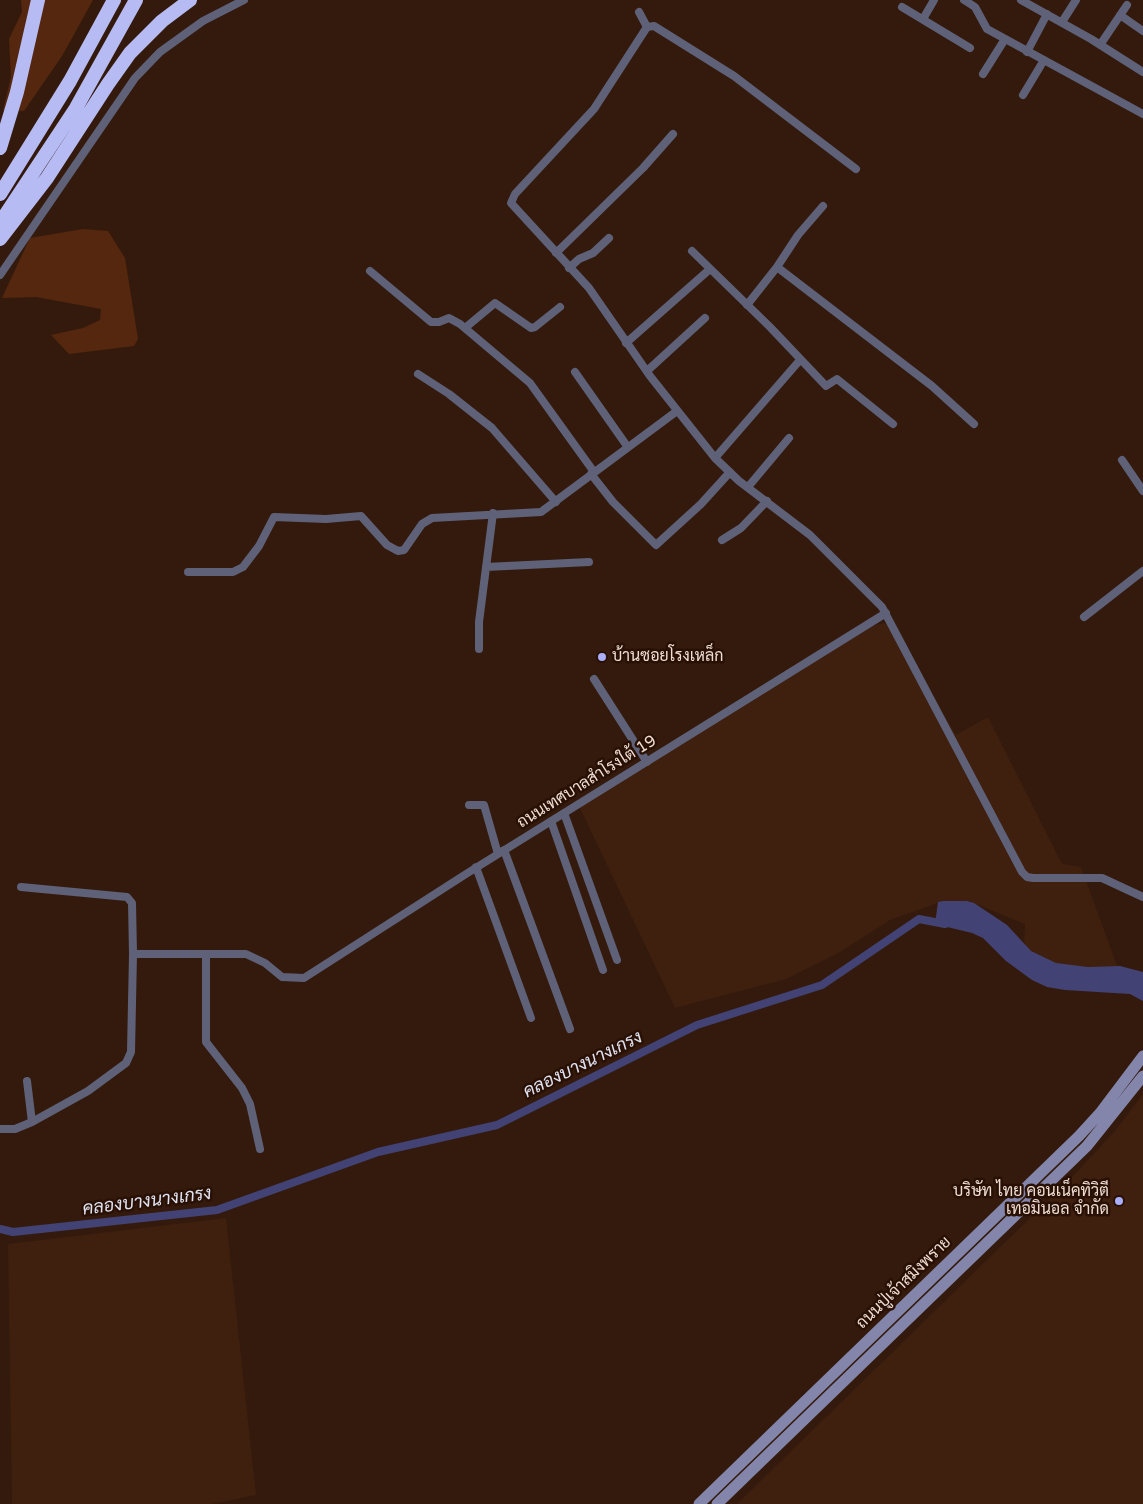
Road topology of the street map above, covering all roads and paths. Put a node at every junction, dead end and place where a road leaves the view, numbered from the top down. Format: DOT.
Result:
graph roads {
  1 [pos="38,0"];
  2 [pos="114,0"];
  3 [pos="136,0"];
  4 [pos="190,0"];
  5 [pos="244,0"];
  6 [pos="934,0"];
  7 [pos="964,0"];
  8 [pos="1076,0"];
  9 [pos="1024,1"];
  10 [pos="974,3"];
  11 [pos="1127,5"];
  12 [pos="902,8"];
  13 [pos="638,12"];
  14 [pos="1047,14"];
  15 [pos="1120,15"];
  16 [pos="923,18"];
  17 [pos="1062,22"];
  18 [pos="647,26"];
  19 [pos="1143,31"];
  20 [pos="1004,39"];
  21 [pos="1100,45"];
  22 [pos="970,48"];
  23 [pos="1027,52"];
  24 [pos="1044,60"];
  25 [pos="1143,72"];
  26 [pos="983,74"];
  27 [pos="1023,96"];
  28 [pos="1143,114"];
  29 [pos="673,134"];
  30 [pos="0,148"];
  31 [pos="856,169"];
  32 [pos="0,194"];
  33 [pos="823,206"];
  34 [pos="0,223"];
  35 [pos="609,238"];
  36 [pos="0,239"];
  37 [pos="692,251"];
  38 [pos="556,253"];
  39 [pos="777,267"];
  40 [pos="569,268"];
  41 [pos="710,270"];
  42 [pos="370,271"];
  43 [pos="0,275"];
  44 [pos="747,305"];
  45 [pos="560,307"];
  46 [pos="705,318"];
  47 [pos="465,328"];
  48 [pos="626,343"];
  49 [pos="800,360"];
  50 [pos="647,371"];
  51 [pos="576,372"];
  52 [pos="418,374"];
  53 [pos="677,411"];
  54 [pos="893,424"];
  55 [pos="974,424"];
  56 [pos="789,438"];
  57 [pos="627,446"];
  58 [pos="714,458"];
  59 [pos="1122,460"];
  60 [pos="730,472"];
  61 [pos="592,473"];
  62 [pos="748,487"];
  63 [pos="1143,492"];
  64 [pos="767,501"];
  65 [pos="556,502"];
  66 [pos="493,513"];
  67 [pos="722,540"];
  68 [pos="589,562"];
  69 [pos="486,567"];
  70 [pos="1143,571"];
  71 [pos="188,572"];
  72 [pos="882,607"];
  73 [pos="1084,617"];
  74 [pos="479,648"];
  75 [pos="594,679"];
  76 [pos="647,762"];
  77 [pos="469,805"];
  78 [pos="564,813"];
  79 [pos="551,821"];
  80 [pos="501,852"];
  81 [pos="476,868"];
  82 [pos="21,887"];
  83 [pos="1143,897"];
  84 [pos="133,954"];
  85 [pos="206,954"];
  86 [pos="617,960"];
  87 [pos="603,970"];
  88 [pos="531,1018"];
  89 [pos="570,1029"];
  90 [pos="1143,1056"];
  91 [pos="1143,1076"];
  92 [pos="27,1081"];
  93 [pos="32,1122"];
  94 [pos="0,1129"];
  95 [pos="260,1149"];
  96 [pos="700,1504"];
  97 [pos="717,1504"];
  1 -- 30 [label="highway"];
  2 -- 32 [label="highway"];
  3 -- 34 [label="highway"];
  4 -- 36 [label="highway"];
  5 -- 43 [label="street"];
  6 -- 16 [label="street"];
  7 -- 10 [label="street"];
  8 -- 17 [label="street"];
  9 -- 14 [label="street"];
  10 -- 20 [label="street"];
  11 -- 15 [label="street"];
  12 -- 16 [label="street"];
  13 -- 18 [label="street"];
  14 -- 17 [label="street"];
  14 -- 23 [label="street"];
  15 -- 19 [label="street"];
  15 -- 21 [label="street"];
  16 -- 22 [label="street"];
  17 -- 21 [label="street"];
  18 -- 31 [label="street"];
  18 -- 38 [label="street"];
  20 -- 23 [label="street"];
  20 -- 26 [label="street"];
  21 -- 25 [label="street"];
  23 -- 24 [label="street"];
  24 -- 27 [label="street"];
  24 -- 28 [label="street"];
  29 -- 38 [label="street"];
  33 -- 39 [label="street"];
  35 -- 40 [label="street"];
  37 -- 41 [label="street"];
  38 -- 40 [label="street"];
  39 -- 44 [label="street"];
  39 -- 55 [label="street"];
  40 -- 48 [label="street"];
  41 -- 44 [label="street"];
  41 -- 48 [label="street"];
  42 -- 47 [label="street"];
  44 -- 49 [label="street"];
  45 -- 47 [label="street"];
  46 -- 50 [label="street"];
  47 -- 61 [label="street"];
  48 -- 50 [label="street"];
  49 -- 54 [label="street"];
  49 -- 58 [label="street"];
  50 -- 53 [label="street"];
  51 -- 57 [label="street"];
  52 -- 65 [label="street"];
  53 -- 57 [label="street"];
  53 -- 58 [label="street"];
  56 -- 62 [label="street"];
  57 -- 61 [label="street"];
  58 -- 60 [label="street"];
  59 -- 63 [label="street"];
  60 -- 61 [label="street"];
  60 -- 62 [label="street"];
  61 -- 65 [label="street"];
  62 -- 64 [label="street"];
  64 -- 67 [label="street"];
  64 -- 72 [label="street"];
  65 -- 66 [label="street"];
  66 -- 69 [label="street"];
  66 -- 71 [label="street"];
  68 -- 69 [label="street"];
  69 -- 74 [label="street"];
  70 -- 73 [label="street"];
  72 -- 76 [label="street, ถนนเทศบาลสำโรงใต้ 19"];
  72 -- 83 [label="street"];
  75 -- 76 [label="street"];
  76 -- 78 [label="street, ถนนเทศบาลสำโรงใต้ 19"];
  77 -- 80 [label="street"];
  78 -- 79 [label="street, ถนนเทศบาลสำโรงใต้ 19"];
  78 -- 86 [label="street"];
  79 -- 80 [label="street, ถนนเทศบาลสำโรงใต้ 19"];
  79 -- 87 [label="street"];
  80 -- 81 [label="street, ถนนเทศบาลสำโรงใต้ 19"];
  80 -- 89 [label="street"];
  81 -- 85 [label="street, ถนนเทศบาลสำโรงใต้ 19"];
  81 -- 88 [label="street"];
  82 -- 84 [label="street"];
  84 -- 85 [label="street, ถนนเทศบาลสำโรงใต้ 19"];
  84 -- 93 [label="street"];
  85 -- 95 [label="street"];
  90 -- 96 [label="main road, ถนนปู่เจ้าสมิงพราย"];
  91 -- 97 [label="main road, ถนนปู่เจ้าสมิงพราย"];
  92 -- 93 [label="street"];
  93 -- 94 [label="street"];
}
